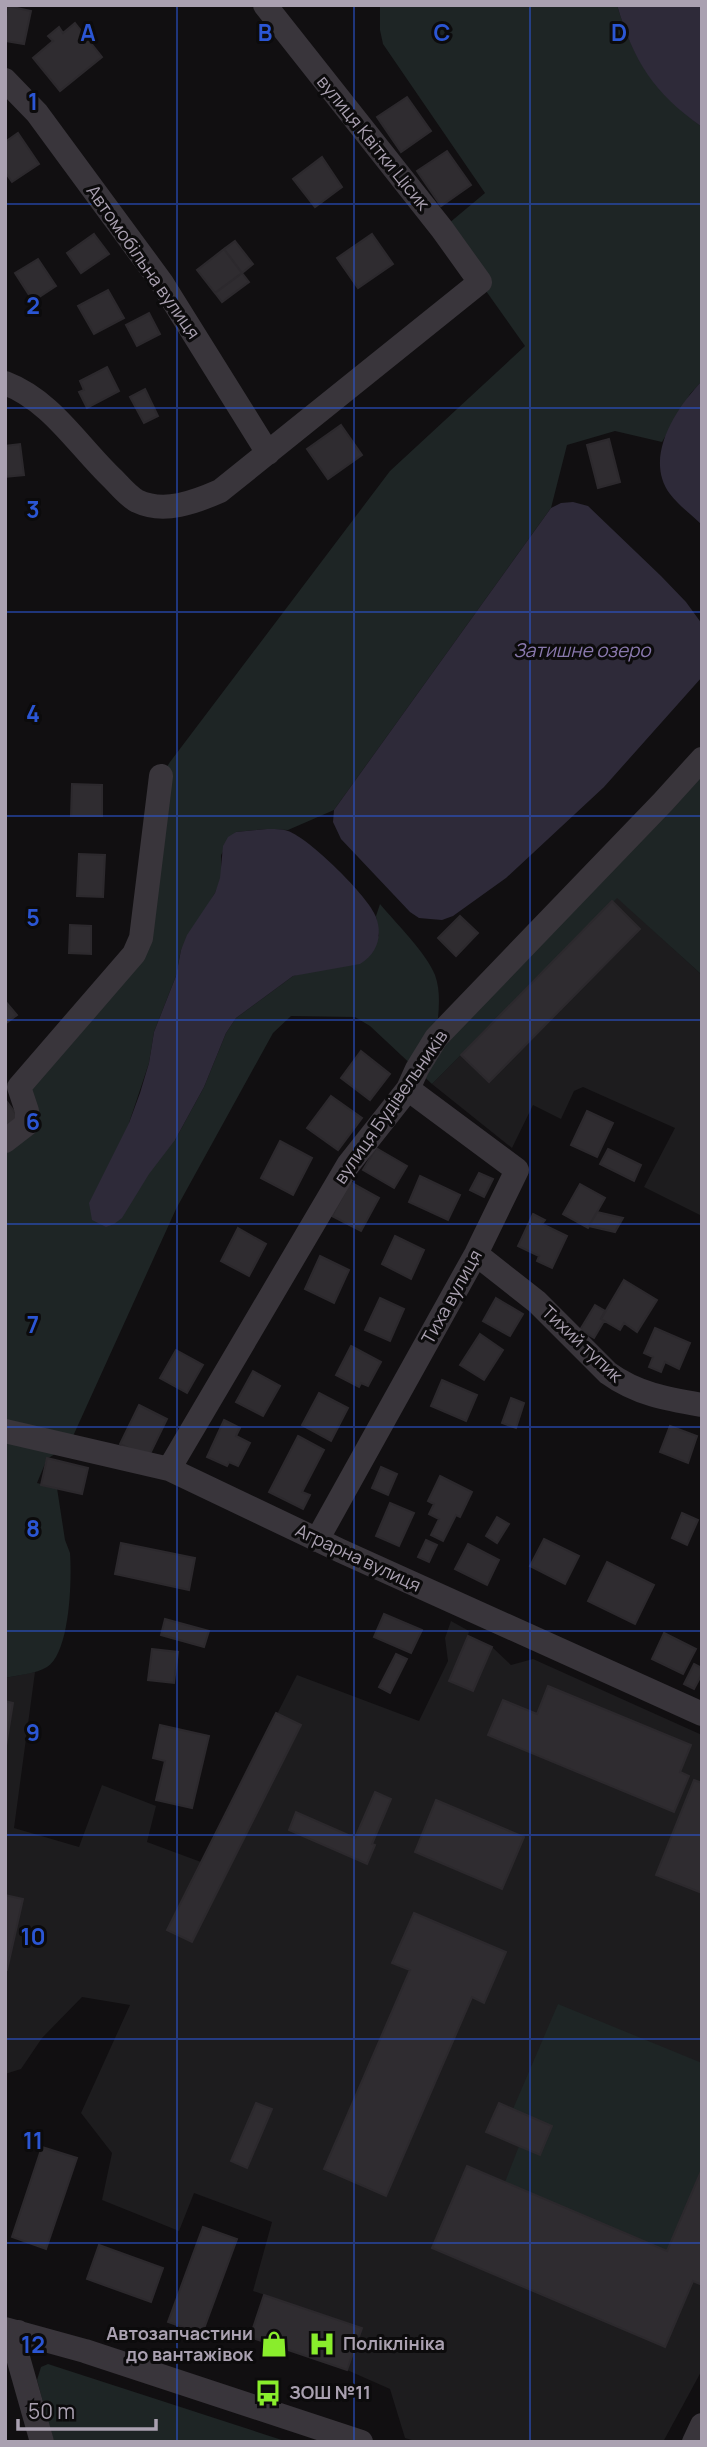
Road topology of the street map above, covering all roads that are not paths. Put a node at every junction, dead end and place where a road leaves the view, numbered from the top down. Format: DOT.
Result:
graph roads {
  1 [pos="265,5"];
  2 [pos="5,80"];
  3 [pos="5,383"];
  4 [pos="268,453"];
  5 [pos="702,759"];
  6 [pos="161,776"];
  7 [pos="408,1089"];
  8 [pos="5,1141"];
  9 [pos="476,1254"];
  10 [pos="702,1405"];
  11 [pos="5,1431"];
  12 [pos="169,1469"];
  13 [pos="317,1540"];
  14 [pos="702,1714"];
  15 [pos="11,2331"];
  16 [pos="702,2425"];
  17 [pos="42,2442"];
  18 [pos="362,2442"];
  19 [pos="694,2442"];
  1 -- 4 [label="street, вулиця Квітки Цісик"];
  2 -- 4 [label="street, Автомобільна вулиця"];
  3 -- 4 [label="street"];
  5 -- 7 [label="street, вулиця Будівельників"];
  6 -- 8 [label="street"];
  7 -- 9 [label="street, Тиха вулиця"];
  7 -- 12 [label="street, вулиця Будівельників"];
  9 -- 10 [label="street, Тихий тупик"];
  9 -- 13 [label="street, Тиха вулиця"];
  11 -- 12 [label="street, Аграрна вулиця"];
  12 -- 13 [label="street, Аграрна вулиця"];
  13 -- 14 [label="street, Аграрна вулиця"];
  15 -- 17 [label="street"];
  15 -- 18 [label="street"];
  16 -- 19 [label="street"];
}
